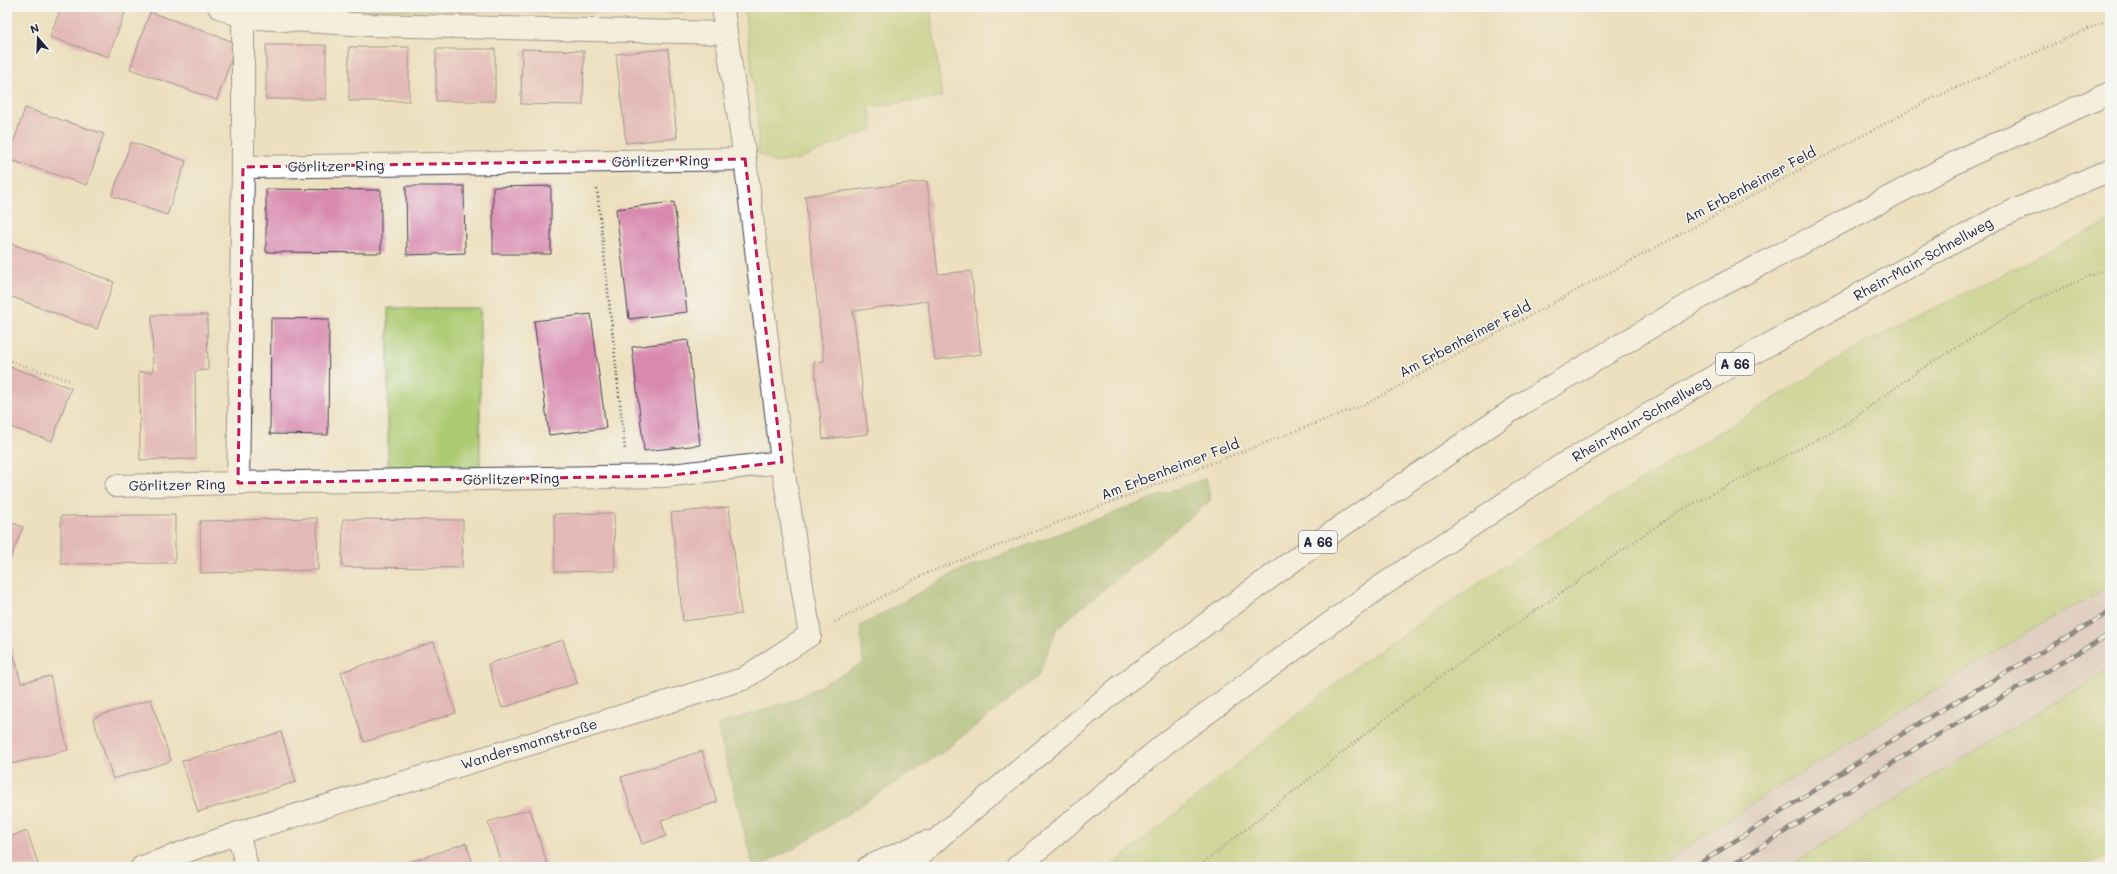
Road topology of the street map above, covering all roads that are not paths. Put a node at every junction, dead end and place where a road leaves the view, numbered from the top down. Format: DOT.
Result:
graph roads {
  1 [pos="219,7"];
  2 [pos="723,7"];
  3 [pos="244,12"];
  4 [pos="726,33"];
  5 [pos="2110,93"];
  6 [pos="745,159"];
  7 [pos="243,167"];
  8 [pos="2110,170"];
  9 [pos="782,462"];
  10 [pos="238,483"];
  11 [pos="116,486"];
  12 [pos="238,833"];
  13 [pos="942,835"];
  14 [pos="142,867"];
  15 [pos="247,867"];
  16 [pos="868,867"];
  17 [pos="907,867"];
  18 [pos="1017,867"];
  1 -- 3 [label="main road"];
  2 -- 4 [label="main road"];
  3 -- 4 [label="main road"];
  3 -- 7 [label="main road"];
  4 -- 6 [label="main road"];
  5 -- 13 [label="main road, A 66"];
  6 -- 7 [label="main road, Görlitzer Ring"];
  6 -- 9 [label="main road"];
  7 -- 10 [label="main road, Görlitzer Ring"];
  8 -- 18 [label="main road, Rhein-Main-Schnellweg / A 66"];
  9 -- 10 [label="main road, Görlitzer Ring"];
  9 -- 12 [label="main road, Wandersmannstraße"];
  10 -- 11 [label="main road, Görlitzer Ring"];
  12 -- 14 [label="main road, Wandersmannstraße"];
  12 -- 15 [label="main road"];
  13 -- 16 [label="main road"];
  13 -- 17 [label="main road, A 66"];
}
